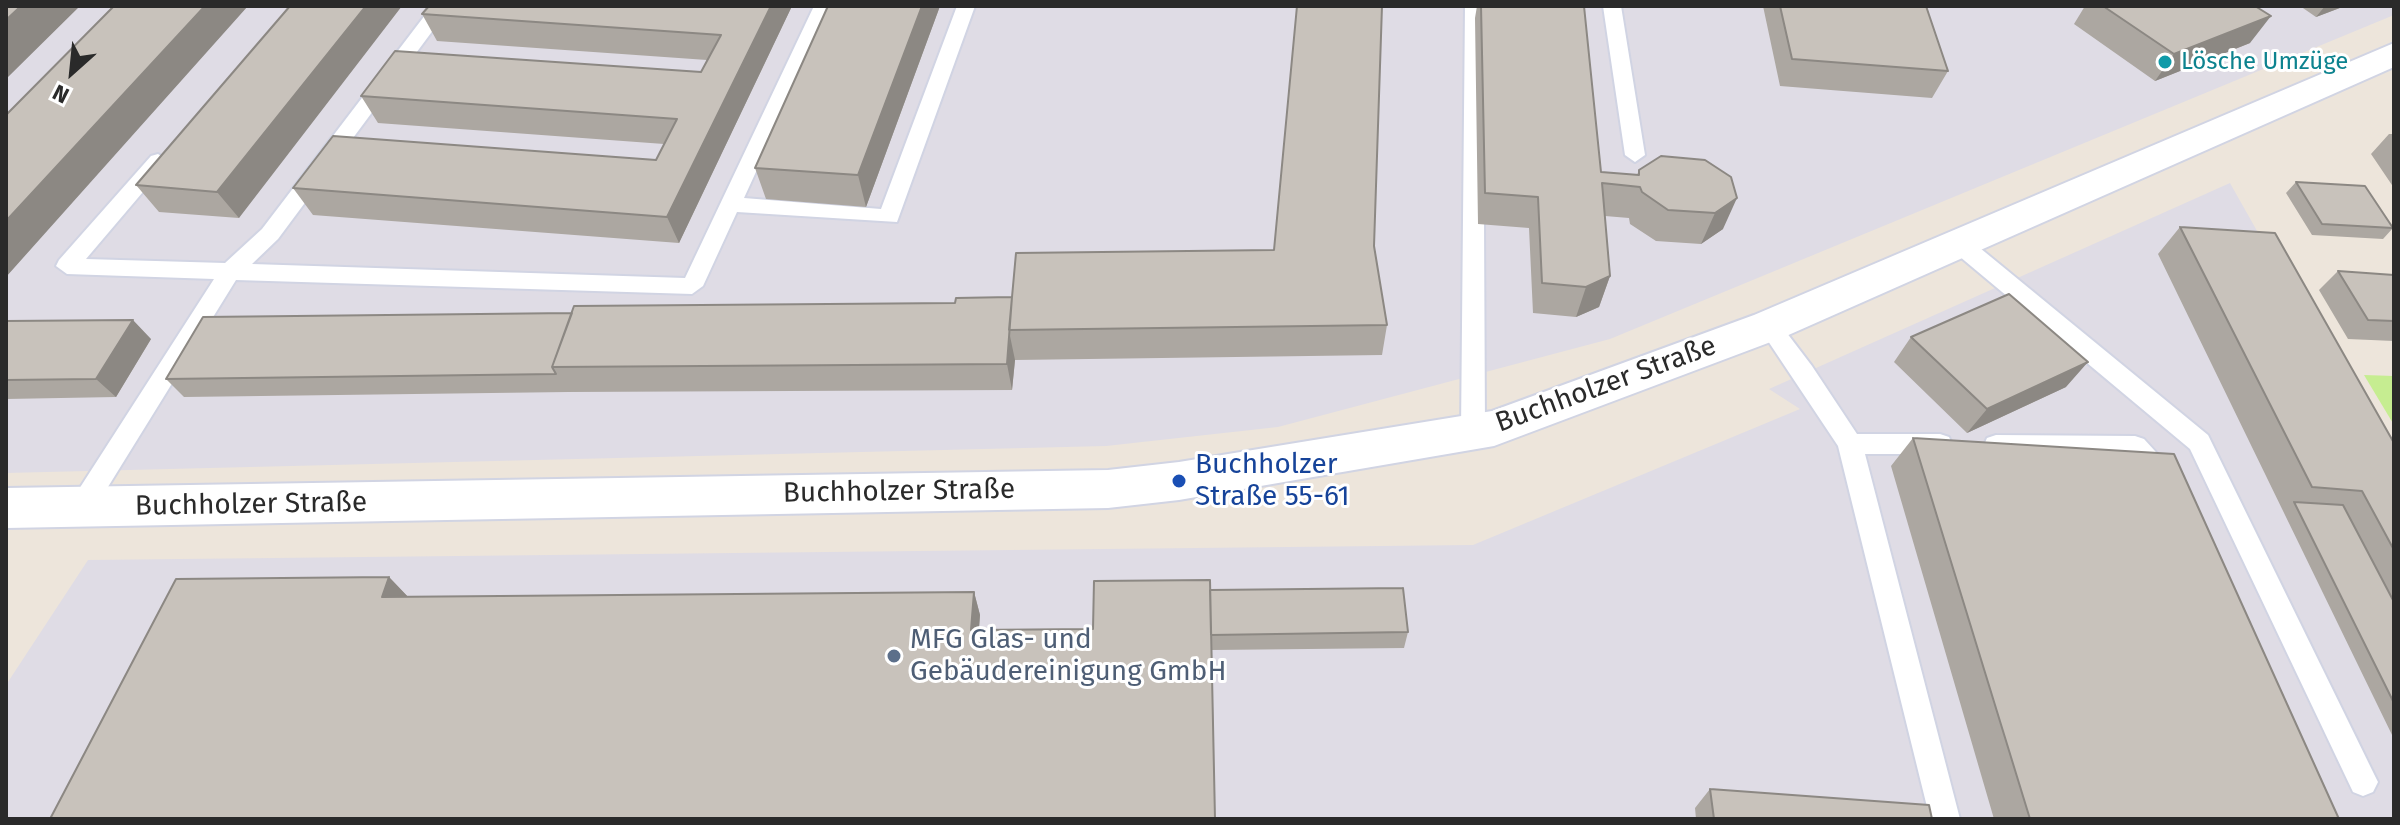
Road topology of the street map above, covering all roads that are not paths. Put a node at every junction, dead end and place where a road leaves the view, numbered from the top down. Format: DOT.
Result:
graph roads {
  1 [pos="442,6"];
  2 [pos="823,6"];
  3 [pos="966,6"];
  4 [pos="1474,6"];
  5 [pos="1612,6"];
  6 [pos="2394,54"];
  7 [pos="398,63"];
  8 [pos="430,65"];
  9 [pos="338,146"];
  10 [pos="169,148"];
  11 [pos="369,148"];
  12 [pos="1635,155"];
  13 [pos="730,204"];
  14 [pos="1961,245"];
  15 [pos="231,270"];
  16 [pos="1769,326"];
  17 [pos="1473,431"];
  18 [pos="1850,444"];
  19 [pos="2178,495"];
  20 [pos="6,508"];
  21 [pos="81,508"];
  22 [pos="2363,782"];
  23 [pos="1945,819"];
  1 -- 7 [label="lane"];
  2 -- 13 [label="lane"];
  3 -- 13 [label="lane"];
  4 -- 17 [label="lane"];
  5 -- 12 [label="lane"];
  6 -- 14 [label="street, Buchholzer Straße"];
  7 -- 8 [label="lane"];
  7 -- 9 [label="lane"];
  9 -- 11 [label="lane"];
  9 -- 15 [label="lane"];
  10 -- 15 [label="lane"];
  13 -- 15 [label="lane"];
  14 -- 16 [label="street, Buchholzer Straße"];
  14 -- 22 [label="lane"];
  15 -- 21 [label="lane"];
  16 -- 17 [label="street, Buchholzer Straße"];
  16 -- 18 [label="lane"];
  17 -- 21 [label="street, Buchholzer Straße"];
  18 -- 19 [label="lane"];
  18 -- 23 [label="lane"];
  20 -- 21 [label="street, Buchholzer Straße"];
}
